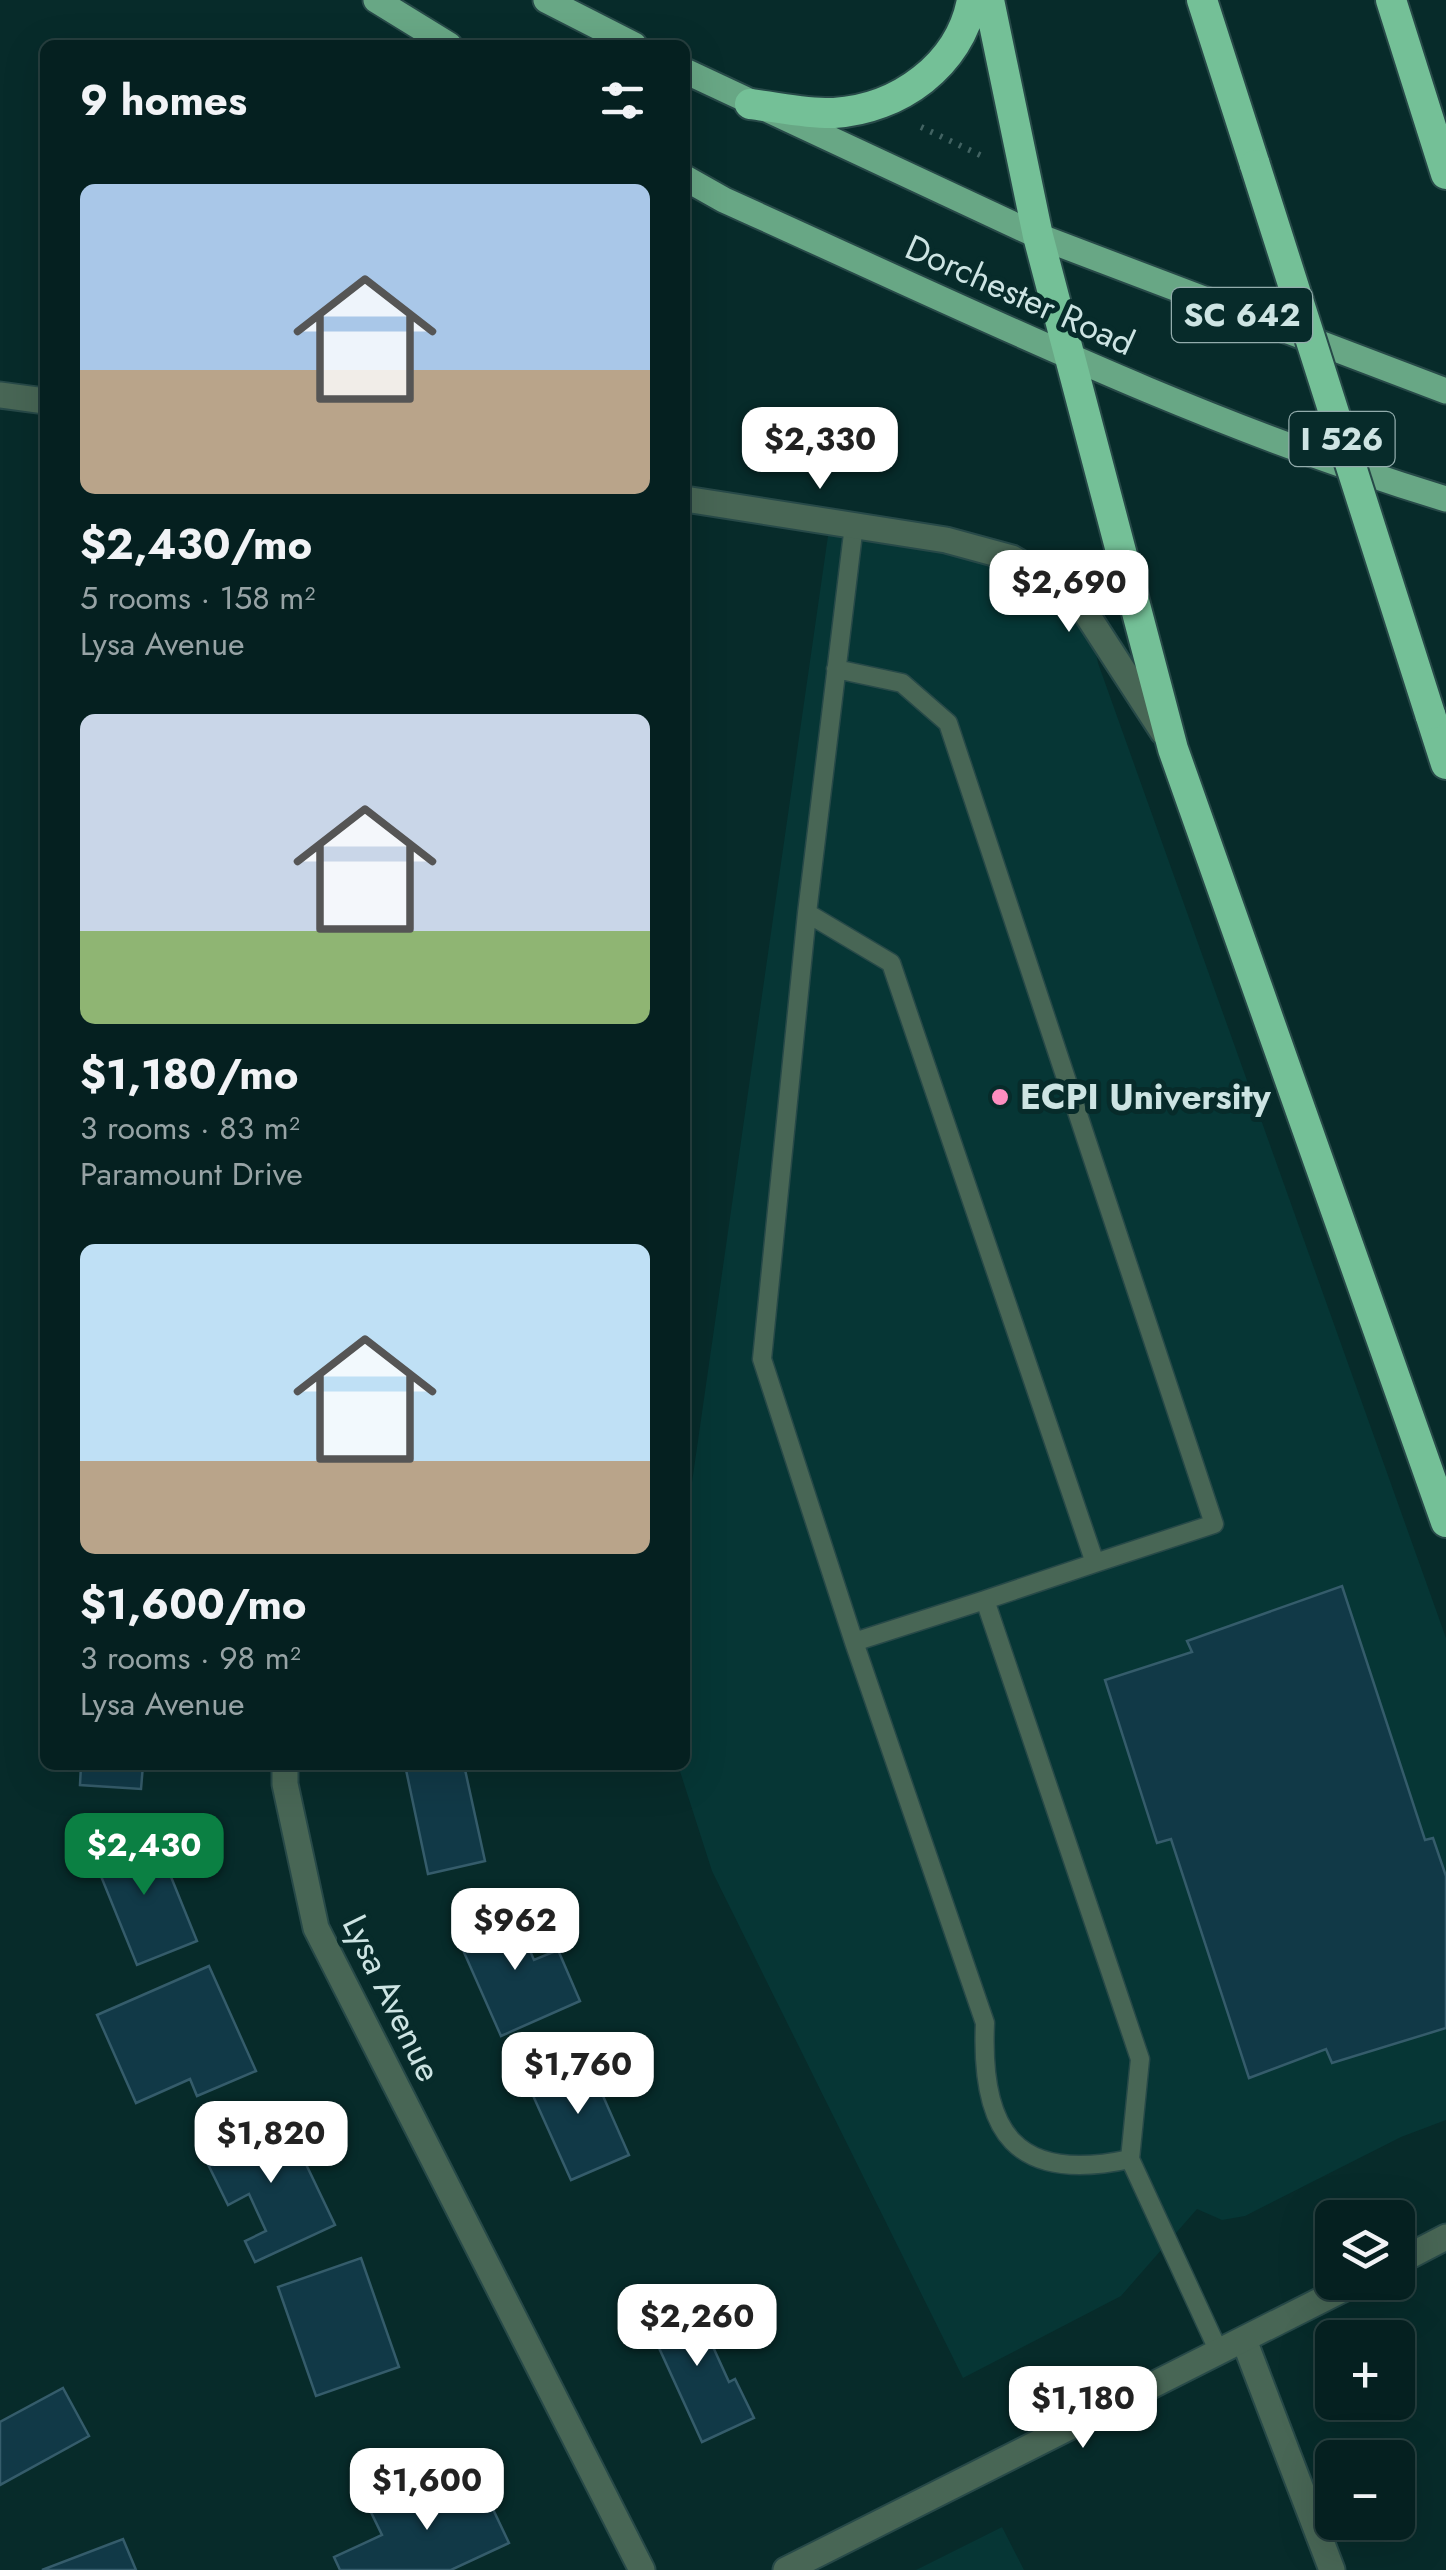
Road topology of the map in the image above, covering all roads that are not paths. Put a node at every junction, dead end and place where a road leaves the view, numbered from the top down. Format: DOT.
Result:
graph roads {
  1 [pos="376,0"];
  2 [pos="546,0"];
  3 [pos="972,0"];
  4 [pos="989,0"];
  5 [pos="1202,0"];
  6 [pos="1391,0"];
  7 [pos="442,40"];
  8 [pos="624,40"];
  9 [pos="690,74"];
  10 [pos="750,104"];
  11 [pos="1446,174"];
  12 [pos="690,181"];
  13 [pos="1038,236"];
  14 [pos="1074,360"];
  15 [pos="1446,392"];
  16 [pos="0,394"];
  17 [pos="40,400"];
  18 [pos="1446,499"];
  19 [pos="690,500"];
  20 [pos="854,526"];
  21 [pos="836,669"];
  22 [pos="1174,749"];
  23 [pos="1446,764"];
  24 [pos="807,913"];
  25 [pos="1446,1522"];
  26 [pos="1096,1563"];
  27 [pos="985,1600"];
  28 [pos="854,1642"];
  29 [pos="285,1770"];
  30 [pos="1130,2159"];
  31 [pos="1446,2237"];
  32 [pos="1415,2253"];
  33 [pos="1321,2300"];
  34 [pos="1244,2340"];
  35 [pos="1218,2352"];
  36 [pos="642,2570"];
  37 [pos="786,2570"];
  38 [pos="1332,2570"];
  1 -- 7 [label="main road"];
  2 -- 8 [label="main road"];
  3 -- 10 [label="highway"];
  4 -- 13 [label="highway"];
  5 -- 23 [label="highway, I 526, bridge"];
  6 -- 11 [label="highway"];
  9 -- 10 [label="main road, Dorchester Road / SC 642"];
  10 -- 13 [label="main road, Dorchester Road / SC 642"];
  12 -- 14 [label="main road, Dorchester Road"];
  13 -- 14 [label="highway"];
  13 -- 15 [label="main road, Dorchester Road / SC 642"];
  14 -- 18 [label="main road, Dorchester Road"];
  14 -- 22 [label="highway"];
  16 -- 17 [label="street"];
  19 -- 20 [label="street"];
  20 -- 21 [label="lane"];
  20 -- 22 [label="street"];
  21 -- 24 [label="lane"];
  21 -- 26 [label="lane"];
  22 -- 25 [label="highway"];
  24 -- 26 [label="lane"];
  24 -- 28 [label="lane"];
  26 -- 27 [label="lane"];
  27 -- 28 [label="lane"];
  27 -- 30 [label="lane"];
  28 -- 30 [label="lane"];
  29 -- 36 [label="street, Lysa Avenue"];
  30 -- 35 [label="lane"];
  31 -- 32 [label="street"];
  33 -- 34 [label="street"];
  34 -- 35 [label="street"];
  34 -- 38 [label="street"];
  35 -- 37 [label="street"];
}
